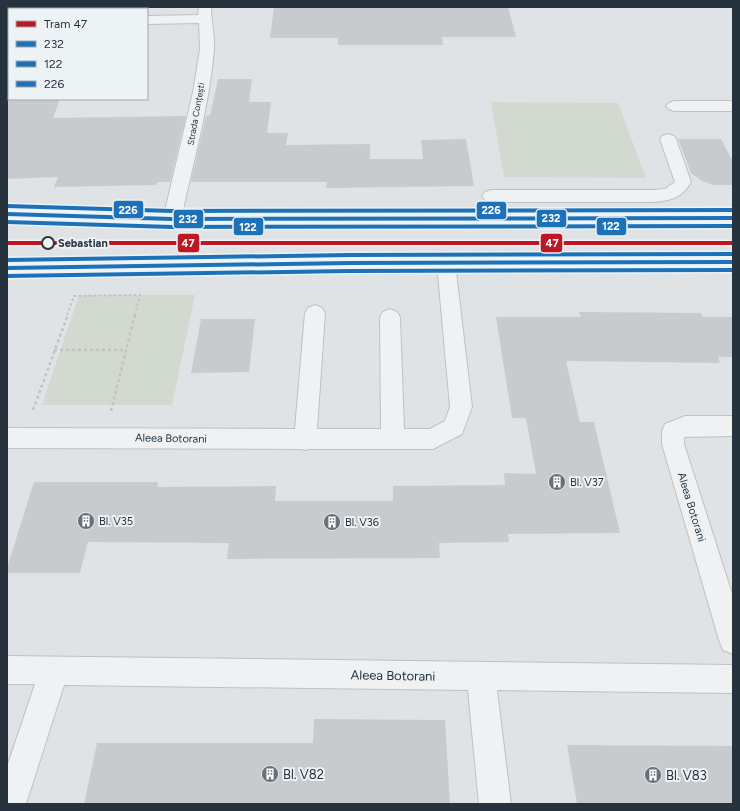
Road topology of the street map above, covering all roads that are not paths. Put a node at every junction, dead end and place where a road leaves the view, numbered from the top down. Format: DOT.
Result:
graph roads {
  1 [pos="205,13"];
  2 [pos="148,20"];
  3 [pos="674,106"];
  4 [pos="733,106"];
  5 [pos="668,139"];
  6 [pos="491,196"];
  7 [pos="7,214"];
  8 [pos="733,218"];
  9 [pos="172,219"];
  10 [pos="446,262"];
  11 [pos="733,262"];
  12 [pos="7,268"];
  13 [pos="315,313"];
  14 [pos="390,317"];
  15 [pos="733,426"];
  16 [pos="15,437"];
  17 [pos="393,439"];
  18 [pos="305,440"];
  19 [pos="733,640"];
  20 [pos="7,670"];
  21 [pos="54,671"];
  22 [pos="481,676"];
  23 [pos="733,679"];
  24 [pos="10,804"];
  25 [pos="495,804"];
  1 -- 2 [label="street"];
  1 -- 9 [label="street, Strada Conțești"];
  3 -- 4 [label="street"];
  5 -- 6 [label="street"];
  7 -- 9 [label="main road"];
  8 -- 9 [label="main road"];
  10 -- 11 [label="main road"];
  10 -- 12 [label="main road"];
  10 -- 17 [label="street, Aleea Botorani"];
  13 -- 18 [label="street"];
  14 -- 17 [label="street"];
  15 -- 19 [label="street, Aleea Botorani"];
  16 -- 18 [label="street, Aleea Botorani"];
  17 -- 18 [label="street, Aleea Botorani"];
  20 -- 21 [label="street, Aleea Botorani"];
  21 -- 22 [label="street, Aleea Botorani"];
  21 -- 24 [label="street"];
  22 -- 23 [label="street, Aleea Botorani"];
  22 -- 25 [label="street"];
}
